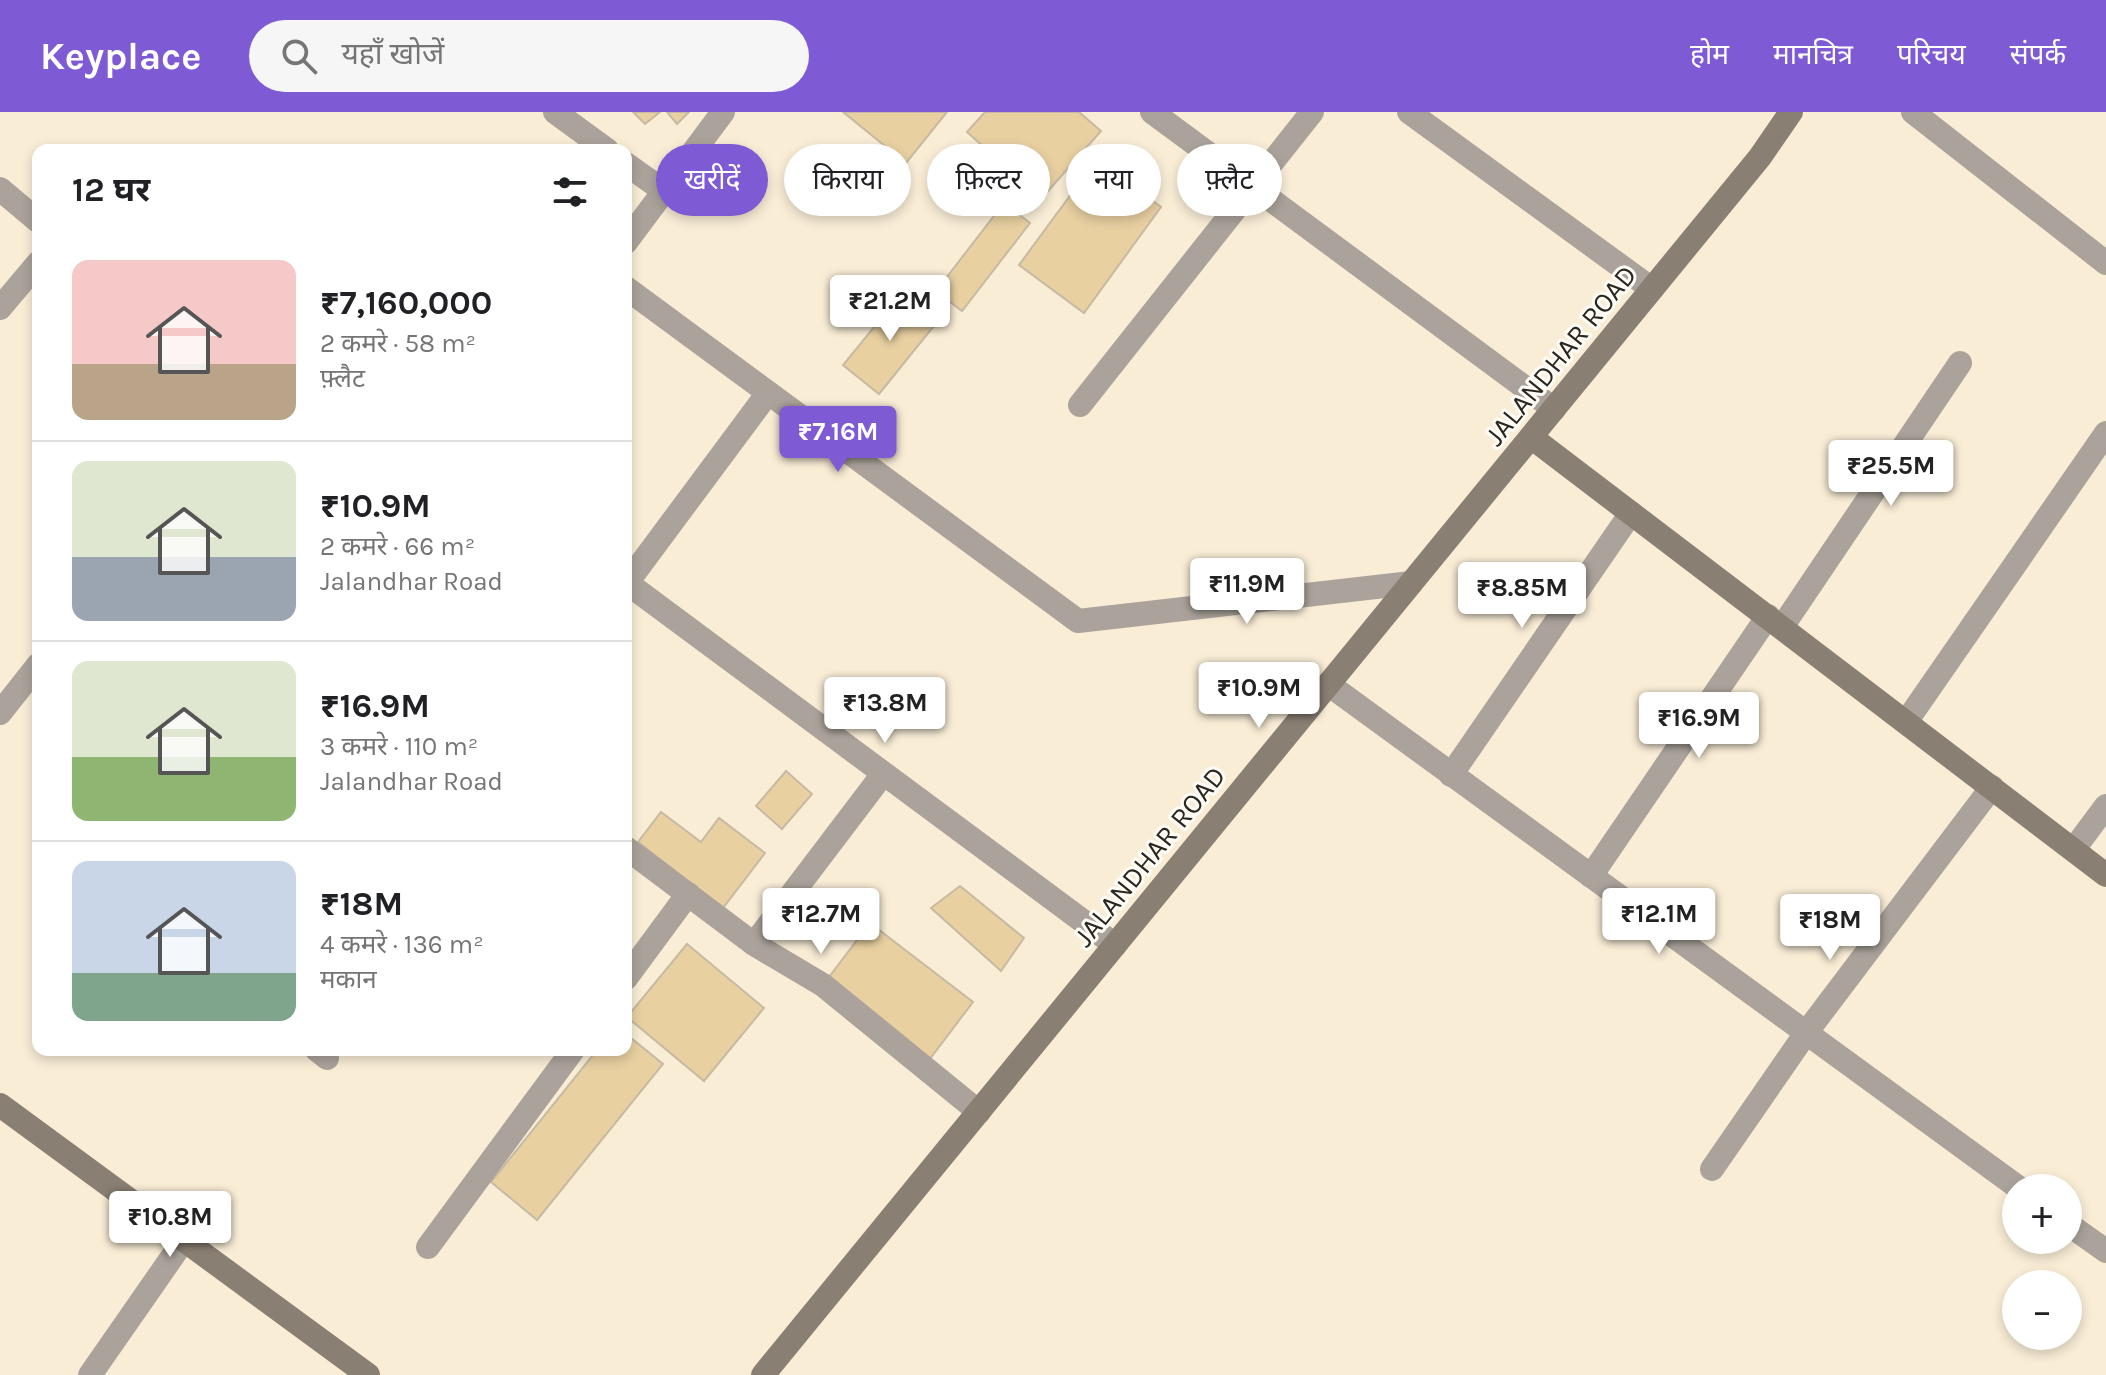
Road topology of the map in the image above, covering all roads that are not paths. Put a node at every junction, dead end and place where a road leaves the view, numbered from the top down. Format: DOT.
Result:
graph roads {
  1 [pos="555,112"];
  2 [pos="723,112"];
  3 [pos="1152,112"];
  4 [pos="1312,112"];
  5 [pos="1409,112"];
  6 [pos="1791,112"];
  7 [pos="1913,112"];
  8 [pos="599,144"];
  9 [pos="699,144"];
  10 [pos="1195,144"];
  11 [pos="1282,150"];
  12 [pos="632,168"];
  13 [pos="656,185"];
  14 [pos="0,189"];
  15 [pos="656,202"];
  16 [pos="1282,208"];
  17 [pos="32,216"];
  18 [pos="1230,216"];
  19 [pos="632,234"];
  20 [pos="2106,263"];
  21 [pos="32,270"];
  22 [pos="1652,289"];
  23 [pos="632,292"];
  24 [pos="0,308"];
  25 [pos="1960,363"];
  26 [pos="768,393"];
  27 [pos="1080,405"];
  28 [pos="1554,409"];
  29 [pos="2106,433"];
  30 [pos="1531,437"];
  31 [pos="1631,513"];
  32 [pos="632,576"];
  33 [pos="1411,583"];
  34 [pos="632,588"];
  35 [pos="1775,622"];
  36 [pos="32,673"];
  37 [pos="1328,684"];
  38 [pos="0,713"];
  39 [pos="1906,722"];
  40 [pos="883,774"];
  41 [pos="1451,775"];
  42 [pos="1992,787"];
  43 [pos="2106,806"];
  44 [pos="2074,849"];
  45 [pos="632,852"];
  46 [pos="2106,875"];
  47 [pos="1591,876"];
  48 [pos="688,894"];
  49 [pos="754,944"];
  50 [pos="1115,945"];
  51 [pos="632,970"];
  52 [pos="1806,1033"];
  53 [pos="569,1056"];
  54 [pos="0,1105"];
  55 [pos="979,1112"];
  56 [pos="1712,1169"];
  57 [pos="2002,1176"];
  58 [pos="2082,1234"];
  59 [pos="184,1240"];
  60 [pos="428,1247"];
  61 [pos="2106,1251"];
  62 [pos="90,1375"];
  63 [pos="368,1375"];
  64 [pos="763,1375"];
  1 -- 8 [label="street"];
  2 -- 9 [label="street"];
  3 -- 10 [label="street"];
  4 -- 11 [label="street"];
  5 -- 22 [label="street"];
  6 -- 22 [label="main road, JALANDHAR ROAD"];
  7 -- 20 [label="street"];
  12 -- 13 [label="street"];
  14 -- 17 [label="street"];
  15 -- 19 [label="street"];
  16 -- 28 [label="street"];
  18 -- 27 [label="street"];
  21 -- 24 [label="street"];
  22 -- 28 [label="main road, JALANDHAR ROAD"];
  23 -- 26 [label="street"];
  25 -- 35 [label="street"];
  26 -- 32 [label="street"];
  26 -- 33 [label="street"];
  28 -- 30 [label="main road, JALANDHAR ROAD"];
  29 -- 39 [label="street"];
  30 -- 31 [label="main road"];
  30 -- 33 [label="main road, JALANDHAR ROAD"];
  31 -- 35 [label="main road"];
  31 -- 41 [label="street"];
  33 -- 37 [label="main road, JALANDHAR ROAD"];
  34 -- 40 [label="street"];
  35 -- 39 [label="main road"];
  35 -- 47 [label="street"];
  36 -- 38 [label="street"];
  37 -- 41 [label="street"];
  37 -- 50 [label="main road, JALANDHAR ROAD"];
  39 -- 42 [label="main road"];
  40 -- 49 [label="street"];
  40 -- 50 [label="street"];
  41 -- 47 [label="street"];
  42 -- 44 [label="main road"];
  42 -- 52 [label="street"];
  43 -- 44 [label="street"];
  44 -- 46 [label="main road"];
  45 -- 48 [label="street"];
  47 -- 52 [label="street"];
  48 -- 49 [label="street"];
  48 -- 51 [label="street"];
  49 -- 55 [label="street"];
  50 -- 55 [label="main road, JALANDHAR ROAD"];
  52 -- 56 [label="street"];
  52 -- 57 [label="street"];
  53 -- 60 [label="street"];
  54 -- 59 [label="main road"];
  55 -- 64 [label="main road, JALANDHAR ROAD"];
  58 -- 61 [label="street"];
  59 -- 62 [label="street"];
  59 -- 63 [label="main road"];
}
